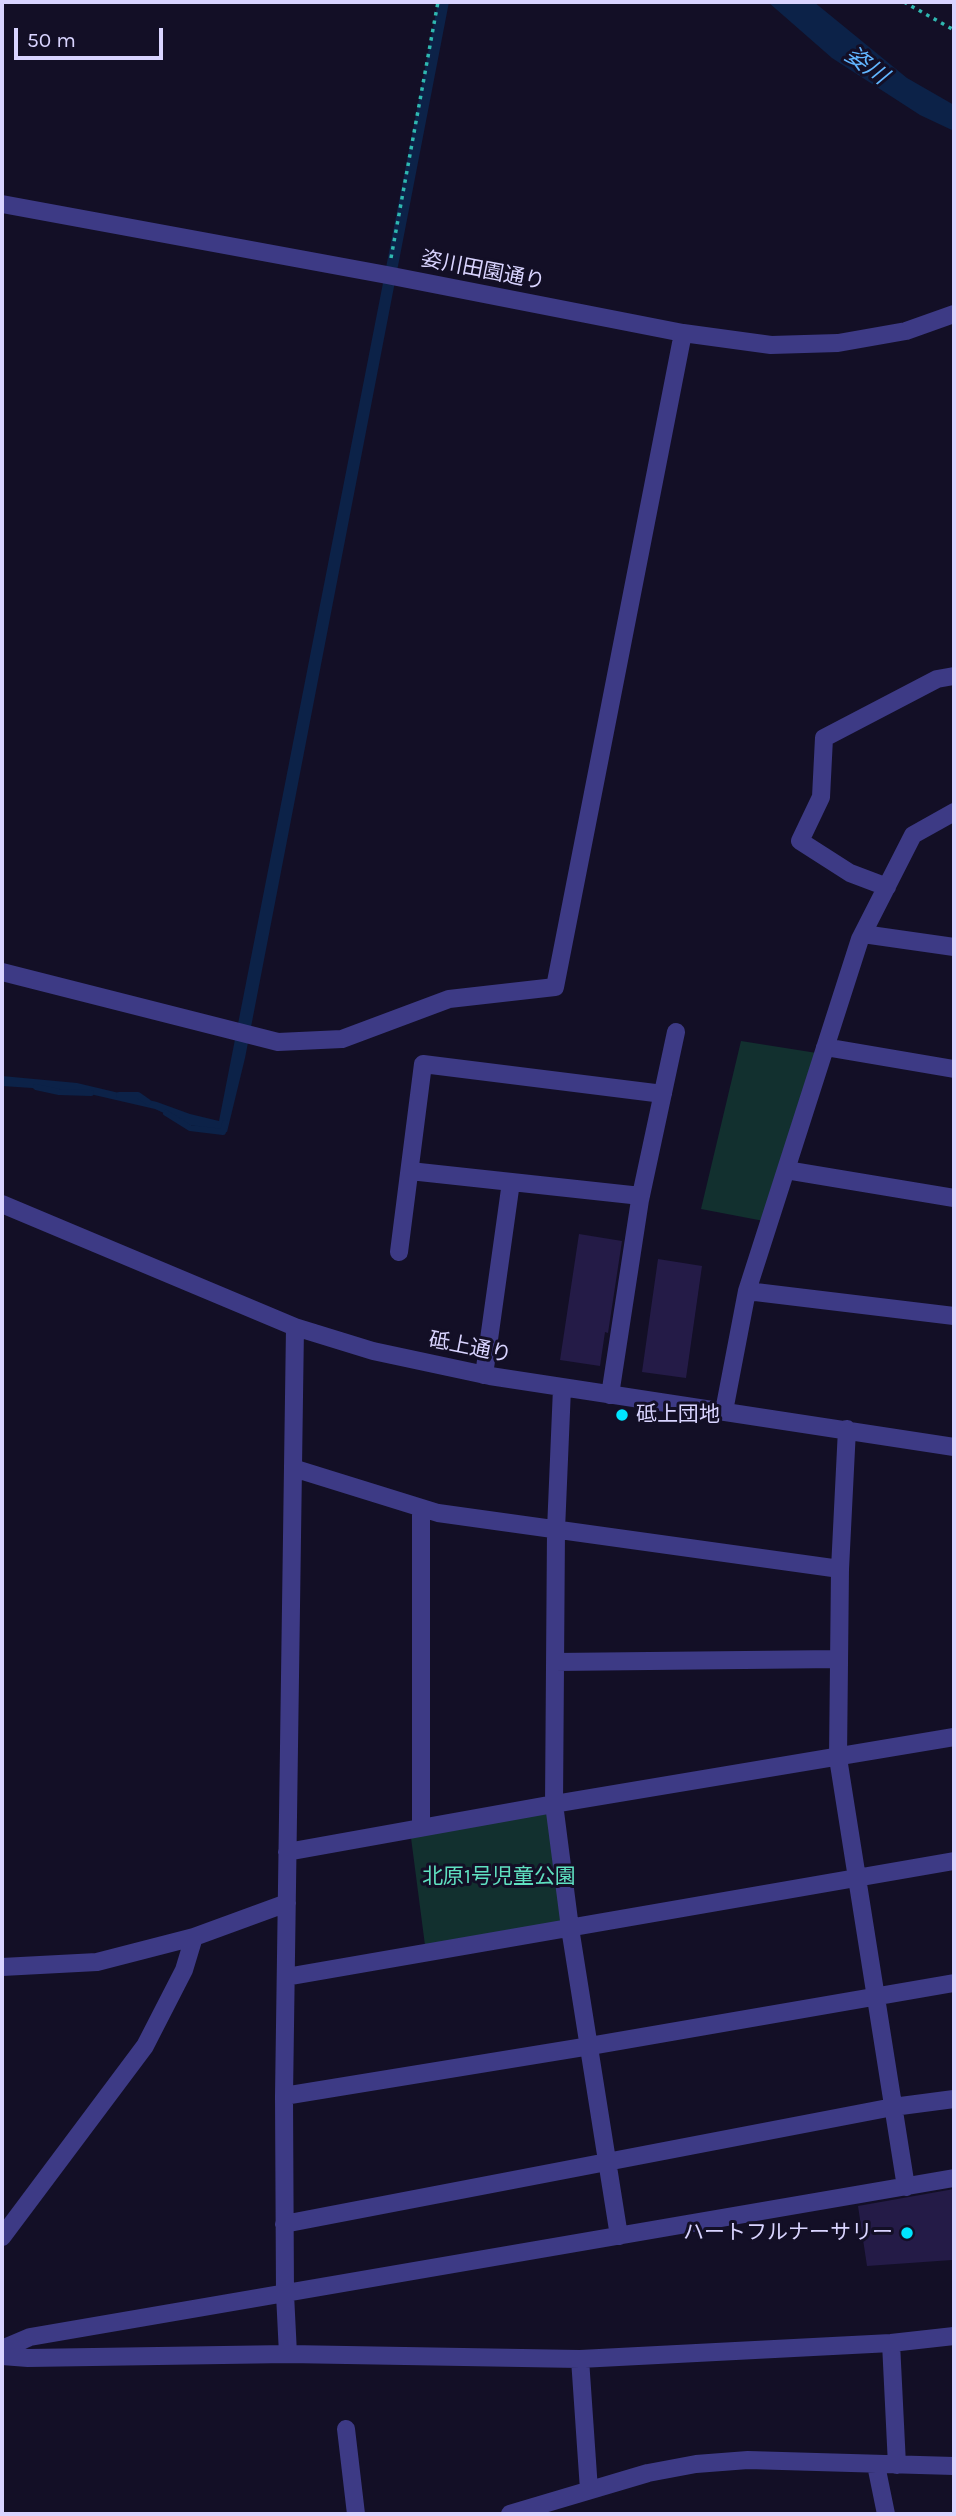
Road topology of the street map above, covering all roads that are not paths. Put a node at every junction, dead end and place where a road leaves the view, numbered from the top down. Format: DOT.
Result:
graph roads {
  1 [pos="2,204"];
  2 [pos="954,314"];
  3 [pos="683,333"];
  4 [pos="954,676"];
  5 [pos="954,812"];
  6 [pos="887,887"];
  7 [pos="863,934"];
  8 [pos="954,947"];
  9 [pos="2,972"];
  10 [pos="676,1032"];
  11 [pos="825,1047"];
  12 [pos="954,1069"];
  13 [pos="663,1094"];
  14 [pos="786,1170"];
  15 [pos="410,1171"];
  16 [pos="511,1182"];
  17 [pos="641,1196"];
  18 [pos="954,1198"];
  19 [pos="2,1204"];
  20 [pos="399,1252"];
  21 [pos="747,1291"];
  22 [pos="954,1316"];
  23 [pos="295,1327"];
  24 [pos="484,1375"];
  25 [pos="562,1388"];
  26 [pos="610,1395"];
  27 [pos="724,1411"];
  28 [pos="847,1429"];
  29 [pos="954,1447"];
  30 [pos="293,1468"];
  31 [pos="421,1507"];
  32 [pos="556,1530"];
  33 [pos="840,1569"];
  34 [pos="839,1659"];
  35 [pos="555,1662"];
  36 [pos="954,1737"];
  37 [pos="838,1758"];
  38 [pos="554,1804"];
  39 [pos="421,1828"];
  40 [pos="287,1852"];
  41 [pos="954,1861"];
  42 [pos="856,1877"];
  43 [pos="287,1903"];
  44 [pos="570,1928"];
  45 [pos="194,1937"];
  46 [pos="2,1967"];
  47 [pos="286,1977"];
  48 [pos="954,1983"];
  49 [pos="874,1997"];
  50 [pos="590,2046"];
  51 [pos="284,2096"];
  52 [pos="954,2099"];
  53 [pos="892,2107"];
  54 [pos="607,2161"];
  55 [pos="954,2178"];
  56 [pos="906,2187"];
  57 [pos="284,2224"];
  58 [pos="619,2236"];
  59 [pos="2,2237"];
  60 [pos="285,2294"];
  61 [pos="954,2336"];
  62 [pos="891,2343"];
  63 [pos="2,2349"];
  64 [pos="288,2354"];
  65 [pos="2,2356"];
  66 [pos="580,2359"];
  67 [pos="346,2429"];
  68 [pos="876,2465"];
  69 [pos="897,2465"];
  70 [pos="954,2466"];
  71 [pos="589,2490"];
  72 [pos="356,2514"];
  73 [pos="510,2514"];
  74 [pos="886,2514"];
  1 -- 3 [label="street, 姿川田園通り"];
  2 -- 3 [label="street, 姿川田園通り"];
  3 -- 9 [label="street"];
  4 -- 6 [label="street"];
  5 -- 6 [label="street"];
  6 -- 7 [label="street"];
  7 -- 8 [label="street"];
  7 -- 11 [label="street"];
  10 -- 13 [label="street"];
  11 -- 12 [label="street"];
  11 -- 14 [label="street"];
  13 -- 15 [label="street"];
  13 -- 17 [label="street"];
  14 -- 18 [label="street"];
  14 -- 21 [label="street"];
  15 -- 16 [label="street"];
  15 -- 20 [label="street"];
  16 -- 17 [label="street"];
  16 -- 24 [label="street"];
  17 -- 26 [label="street"];
  19 -- 23 [label="street, 砥上通り"];
  21 -- 22 [label="street"];
  21 -- 27 [label="street"];
  23 -- 24 [label="street, 砥上通り"];
  23 -- 30 [label="street"];
  24 -- 25 [label="street, 砥上通り"];
  25 -- 26 [label="street, 砥上通り"];
  25 -- 32 [label="street"];
  26 -- 27 [label="street, 砥上通り"];
  27 -- 28 [label="street, 砥上通り"];
  28 -- 29 [label="street, 砥上通り"];
  28 -- 33 [label="street"];
  30 -- 31 [label="street"];
  30 -- 40 [label="street"];
  31 -- 32 [label="street"];
  31 -- 39 [label="street"];
  32 -- 33 [label="street"];
  32 -- 35 [label="street"];
  33 -- 34 [label="street"];
  34 -- 35 [label="street"];
  34 -- 37 [label="street"];
  35 -- 38 [label="street"];
  36 -- 37 [label="street"];
  37 -- 38 [label="street"];
  37 -- 42 [label="street"];
  38 -- 39 [label="street"];
  38 -- 44 [label="street"];
  39 -- 40 [label="street"];
  40 -- 43 [label="street"];
  41 -- 42 [label="street"];
  42 -- 44 [label="street"];
  42 -- 49 [label="street"];
  43 -- 45 [label="street"];
  43 -- 47 [label="street"];
  44 -- 47 [label="street"];
  44 -- 50 [label="street"];
  45 -- 46 [label="street"];
  45 -- 59 [label="street"];
  47 -- 51 [label="street"];
  48 -- 49 [label="street"];
  49 -- 50 [label="street"];
  49 -- 53 [label="street"];
  50 -- 51 [label="street"];
  50 -- 54 [label="street"];
  51 -- 57 [label="street"];
  52 -- 53 [label="street"];
  53 -- 54 [label="street"];
  53 -- 56 [label="street"];
  54 -- 57 [label="street"];
  54 -- 58 [label="street"];
  55 -- 56 [label="street"];
  56 -- 58 [label="street"];
  57 -- 60 [label="street"];
  58 -- 60 [label="street"];
  60 -- 63 [label="street"];
  60 -- 64 [label="street"];
  61 -- 62 [label="street"];
  62 -- 66 [label="street"];
  62 -- 69 [label="street"];
  64 -- 65 [label="street"];
  64 -- 66 [label="street"];
  66 -- 71 [label="street"];
  67 -- 72 [label="street"];
  68 -- 69 [label="street"];
  68 -- 71 [label="street"];
  68 -- 74 [label="street"];
  69 -- 70 [label="street"];
  71 -- 73 [label="street"];
}
